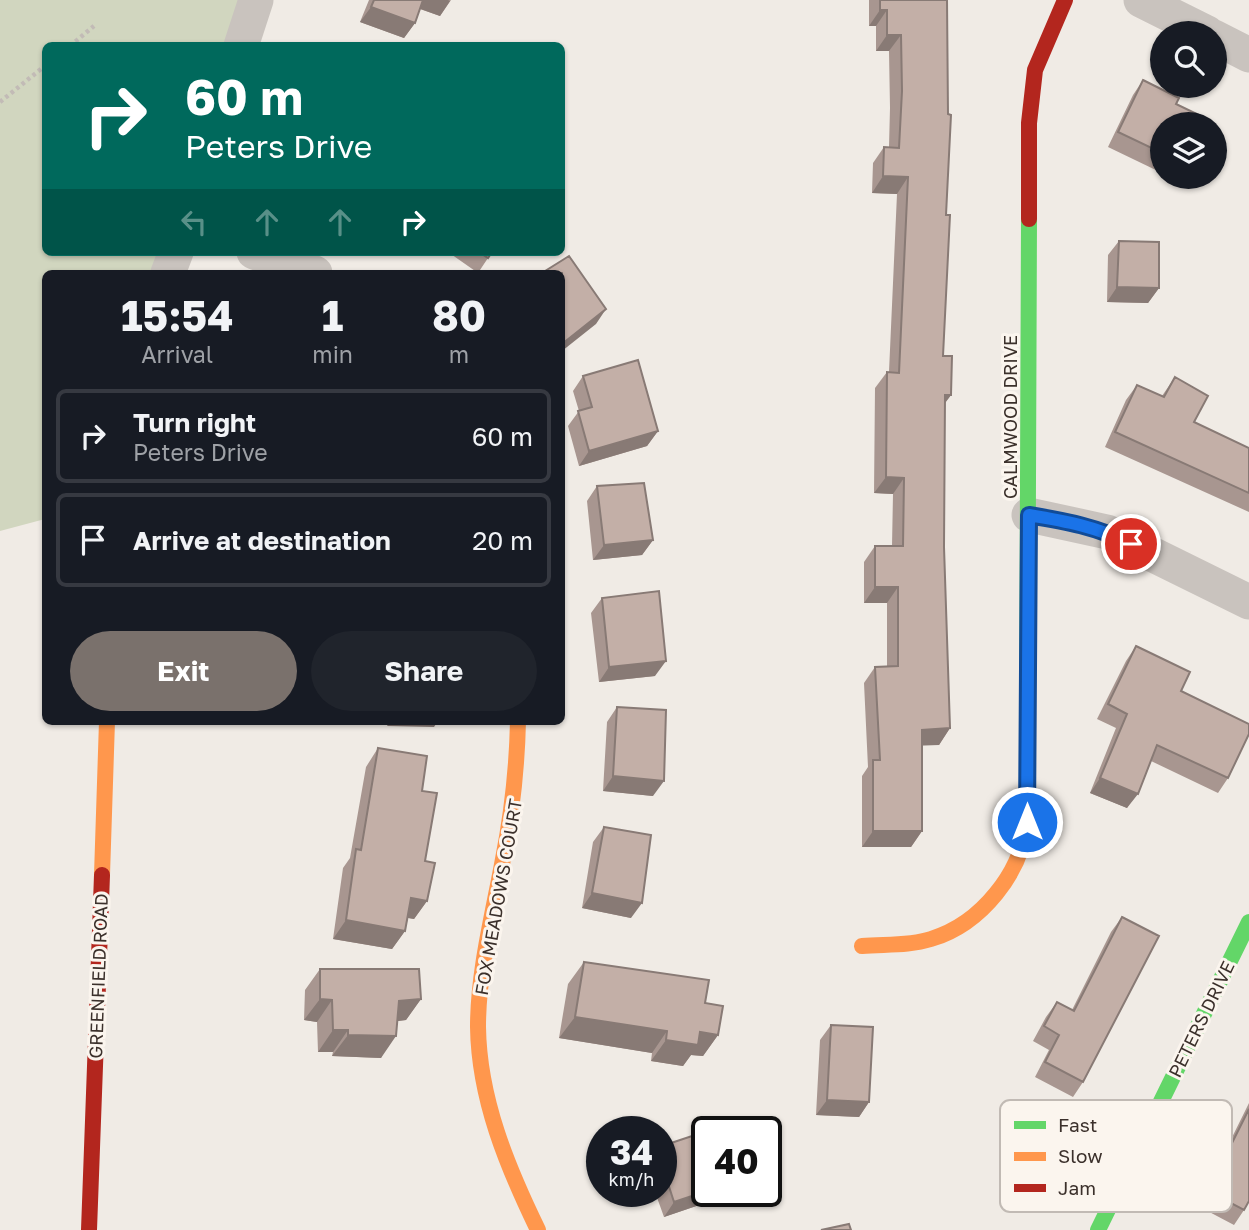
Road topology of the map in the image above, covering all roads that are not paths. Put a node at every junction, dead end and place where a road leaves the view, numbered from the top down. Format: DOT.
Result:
graph roads {
  1 [pos="256,0"];
  2 [pos="1065,0"];
  3 [pos="1142,0"];
  4 [pos="1183,21"];
  5 [pos="242,42"];
  6 [pos="1227,44"];
  7 [pos="1249,55"];
  8 [pos="266,256"];
  9 [pos="306,270"];
  10 [pos="1029,515"];
  11 [pos="1249,602"];
  12 [pos="107,725"];
  13 [pos="518,725"];
  14 [pos="1249,922"];
  15 [pos="862,946"];
  16 [pos="1162,1100"];
  17 [pos="1107,1212"];
  18 [pos="89,1230"];
  19 [pos="538,1230"];
  20 [pos="1098,1230"];
  1 -- 5 [label="street"];
  2 -- 10 [label="street, CALMWOOD DRIVE"];
  3 -- 4 [label="street"];
  6 -- 7 [label="street"];
  8 -- 9 [label="street"];
  10 -- 11 [label="street"];
  10 -- 15 [label="street, CALMWOOD DRIVE"];
  12 -- 18 [label="street, GREENFIELD ROAD"];
  13 -- 19 [label="street, FOX MEADOWS COURT"];
  14 -- 16 [label="street, PETERS DRIVE"];
  17 -- 20 [label="street, PETERS DRIVE"];
}
